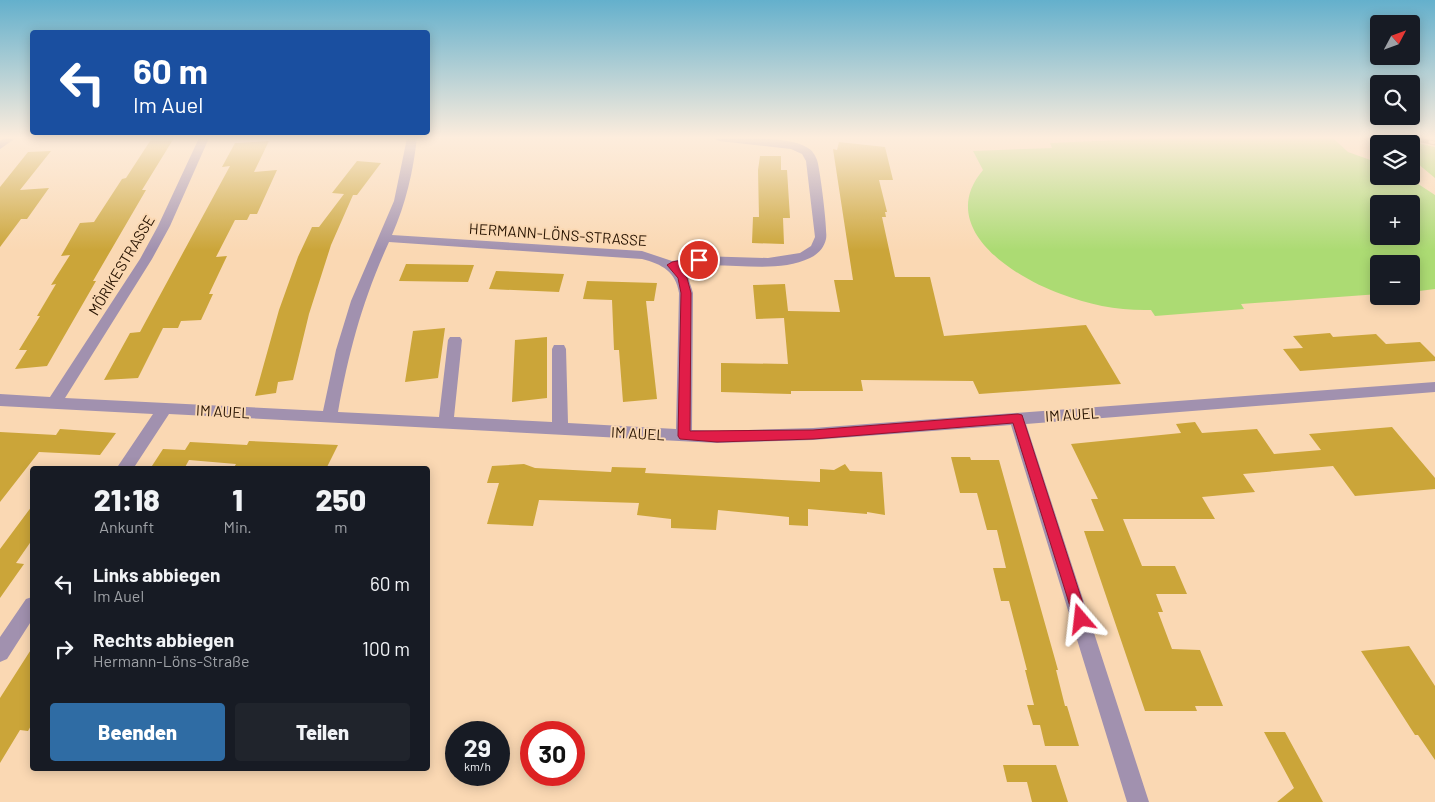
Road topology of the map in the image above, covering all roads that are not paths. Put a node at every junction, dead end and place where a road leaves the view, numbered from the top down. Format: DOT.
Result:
graph roads {
  1 [pos="186,175"];
  2 [pos="406,175"];
  3 [pos="814,175"];
  4 [pos="385,238"];
  5 [pos="672,265"];
  6 [pos="455,340"];
  7 [pos="559,349"];
  8 [pos="1435,387"];
  9 [pos="0,400"];
  10 [pos="54,403"];
  11 [pos="165,408"];
  12 [pos="329,417"];
  13 [pos="1018,418"];
  14 [pos="446,423"];
  15 [pos="560,429"];
  16 [pos="684,436"];
  17 [pos="126,466"];
  18 [pos="30,608"];
  19 [pos="0,653"];
  20 [pos="1138,802"];
  1 -- 10 [label="street, MÖRIKESTRASSE"];
  2 -- 4 [label="street"];
  3 -- 5 [label="street"];
  4 -- 5 [label="street, HERMANN-LÖNS-STRASSE"];
  4 -- 12 [label="street"];
  5 -- 16 [label="street"];
  6 -- 14 [label="street"];
  7 -- 15 [label="street"];
  8 -- 13 [label="street, IM AUEL"];
  9 -- 10 [label="street, IM AUEL"];
  10 -- 11 [label="street, IM AUEL"];
  11 -- 12 [label="street, IM AUEL"];
  11 -- 17 [label="street"];
  12 -- 14 [label="street, IM AUEL"];
  13 -- 16 [label="street, IM AUEL"];
  13 -- 20 [label="street"];
  14 -- 15 [label="street, IM AUEL"];
  15 -- 16 [label="street, IM AUEL"];
  18 -- 19 [label="street"];
}
